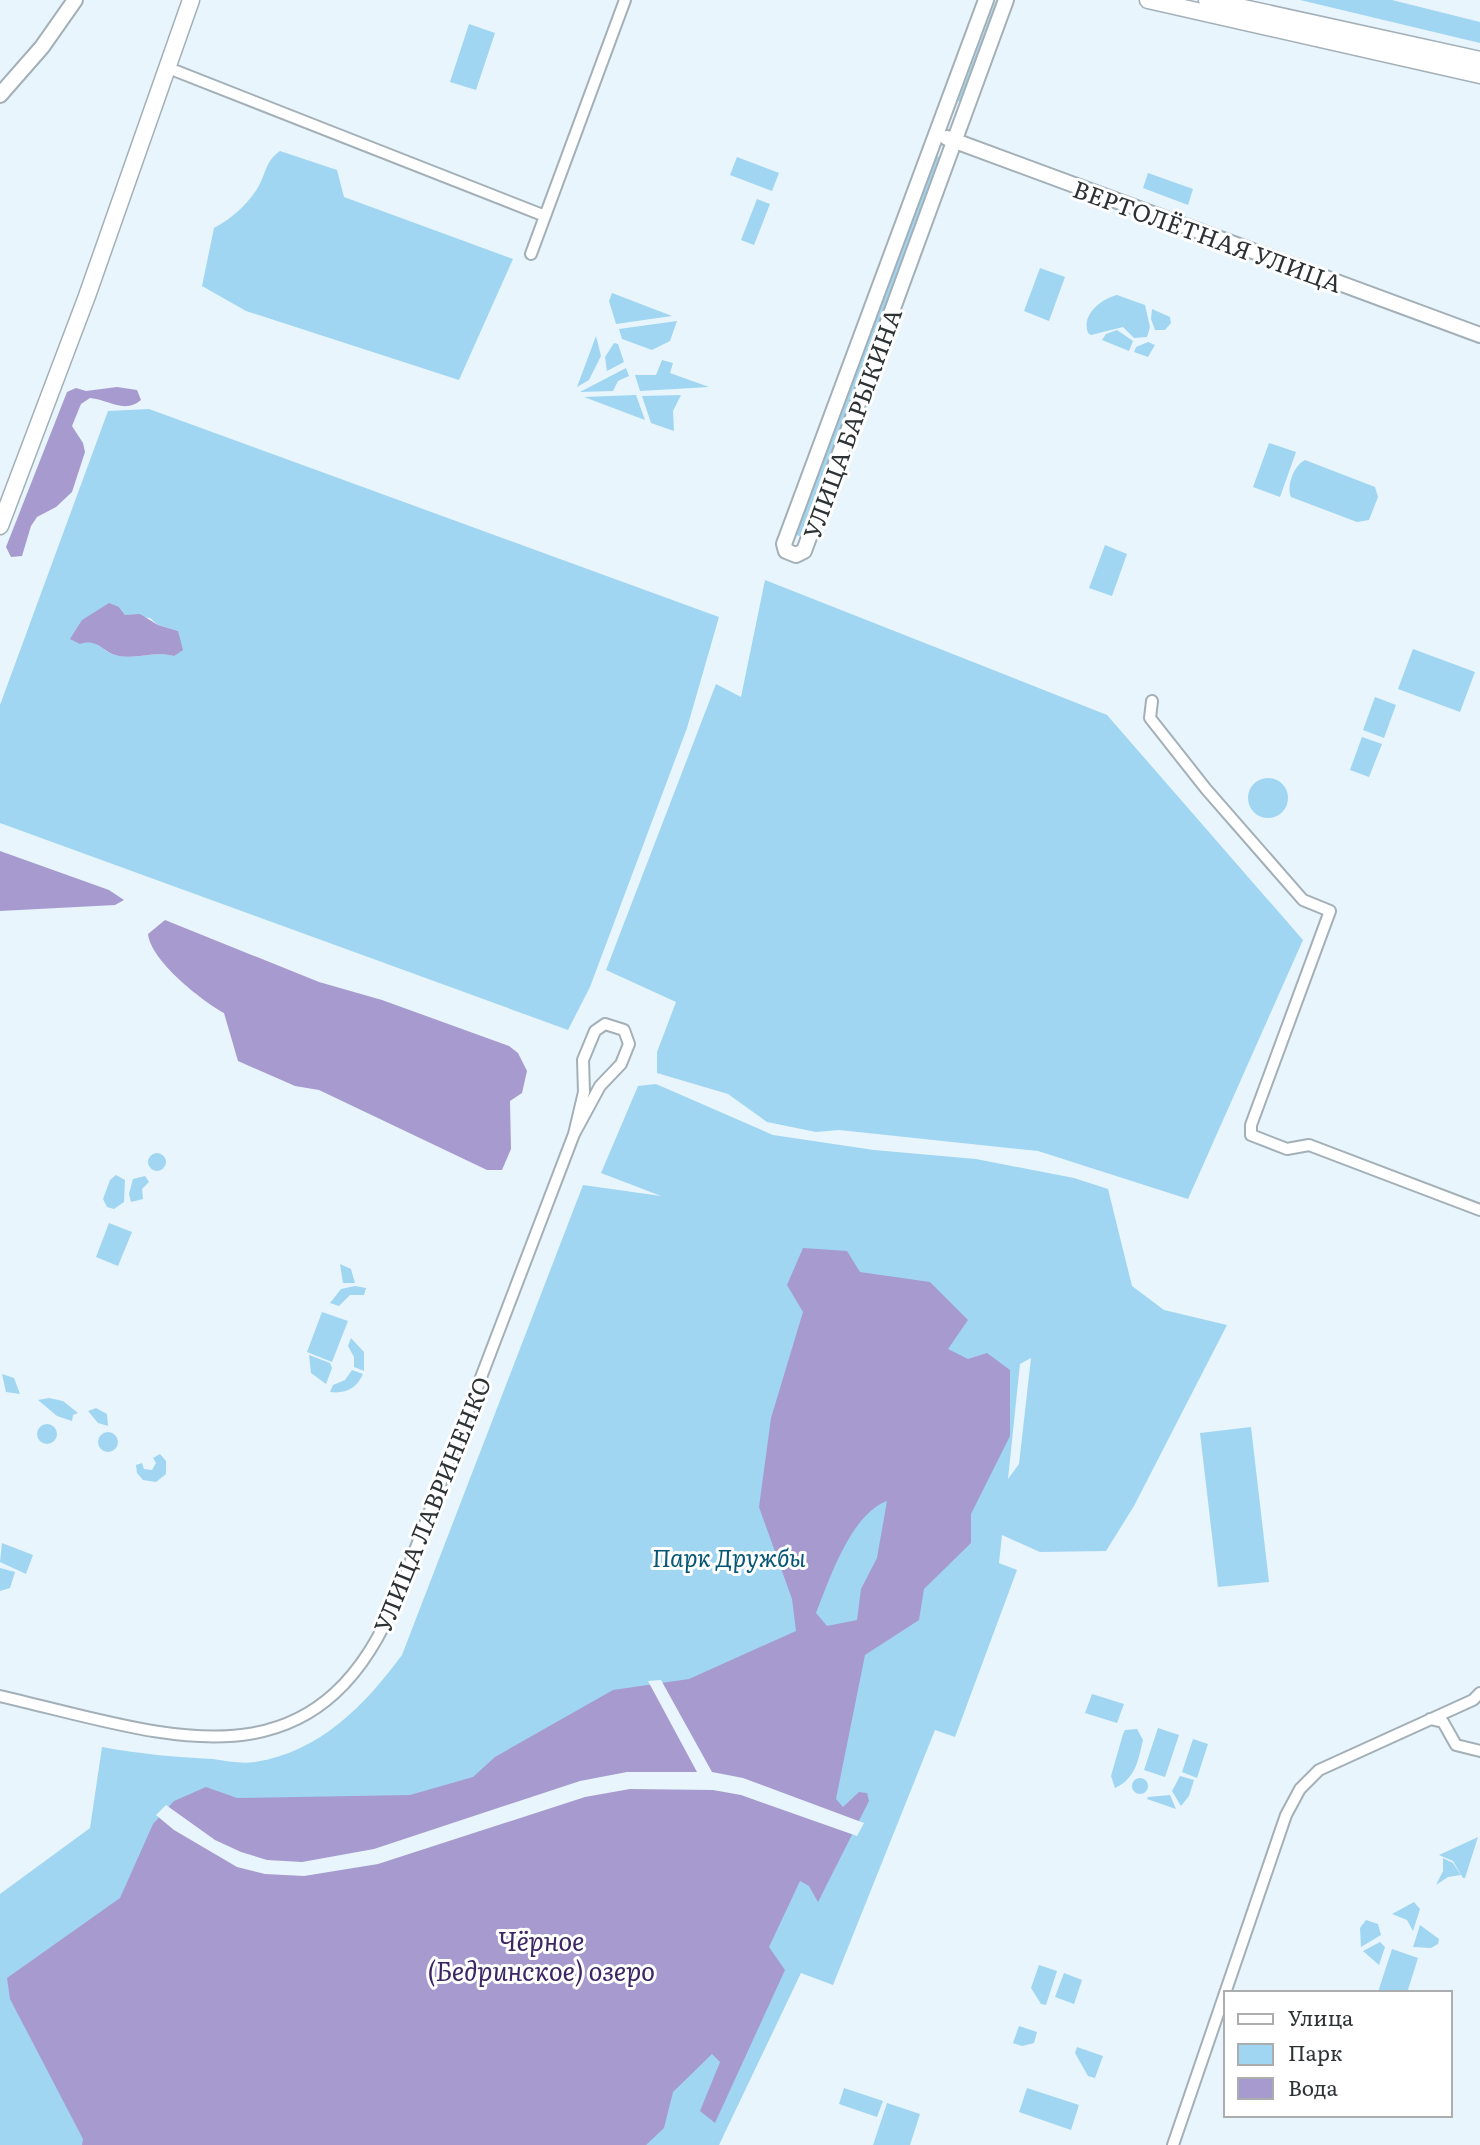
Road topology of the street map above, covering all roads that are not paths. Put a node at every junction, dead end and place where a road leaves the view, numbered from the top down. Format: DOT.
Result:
graph roads {
  1 [pos="75,0"];
  2 [pos="191,0"];
  3 [pos="201,0"];
  4 [pos="625,0"];
  5 [pos="986,0"];
  6 [pos="1006,0"];
  7 [pos="1148,0"];
  8 [pos="1207,0"];
  9 [pos="1480,60"];
  10 [pos="176,71"];
  11 [pos="1480,75"];
  12 [pos="0,95"];
  13 [pos="936,134"];
  14 [pos="953,141"];
  15 [pos="545,216"];
  16 [pos="531,254"];
  17 [pos="97,270"];
  18 [pos="1480,335"];
  19 [pos="0,526"];
  20 [pos="1152,701"];
  21 [pos="574,1134"];
  22 [pos="1480,1210"];
  23 [pos="1480,1693"];
  24 [pos="0,1696"];
  25 [pos="1430,1719"];
  26 [pos="1480,1751"];
  27 [pos="1226,1991"];
  28 [pos="1224,1996"];
  29 [pos="1173,2145"];
  1 -- 12 [label="street"];
  2 -- 17 [label="main road"];
  3 -- 10 [label="main road"];
  4 -- 15 [label="street"];
  5 -- 13 [label="street, УЛИЦА БАРЫКИНА"];
  6 -- 14 [label="street, УЛИЦА БАРЫКИНА"];
  7 -- 11 [label="main road"];
  8 -- 9 [label="main road"];
  10 -- 15 [label="street"];
  10 -- 17 [label="main road"];
  13 -- 14 [label="street, ВЕРТОЛЁТНАЯ УЛИЦА"];
  13 -- 14 [label="street, УЛИЦА БАРЫКИНА"];
  14 -- 18 [label="street, ВЕРТОЛЁТНАЯ УЛИЦА"];
  15 -- 16 [label="street"];
  17 -- 19 [label="main road"];
  20 -- 22 [label="street"];
  21 -- 21 [label="street"];
  21 -- 24 [label="street, УЛИЦА ЛАВРИНЕНКО"];
  23 -- 25 [label="street"];
  25 -- 26 [label="street"];
  25 -- 27 [label="street"];
  28 -- 29 [label="street"];
}
